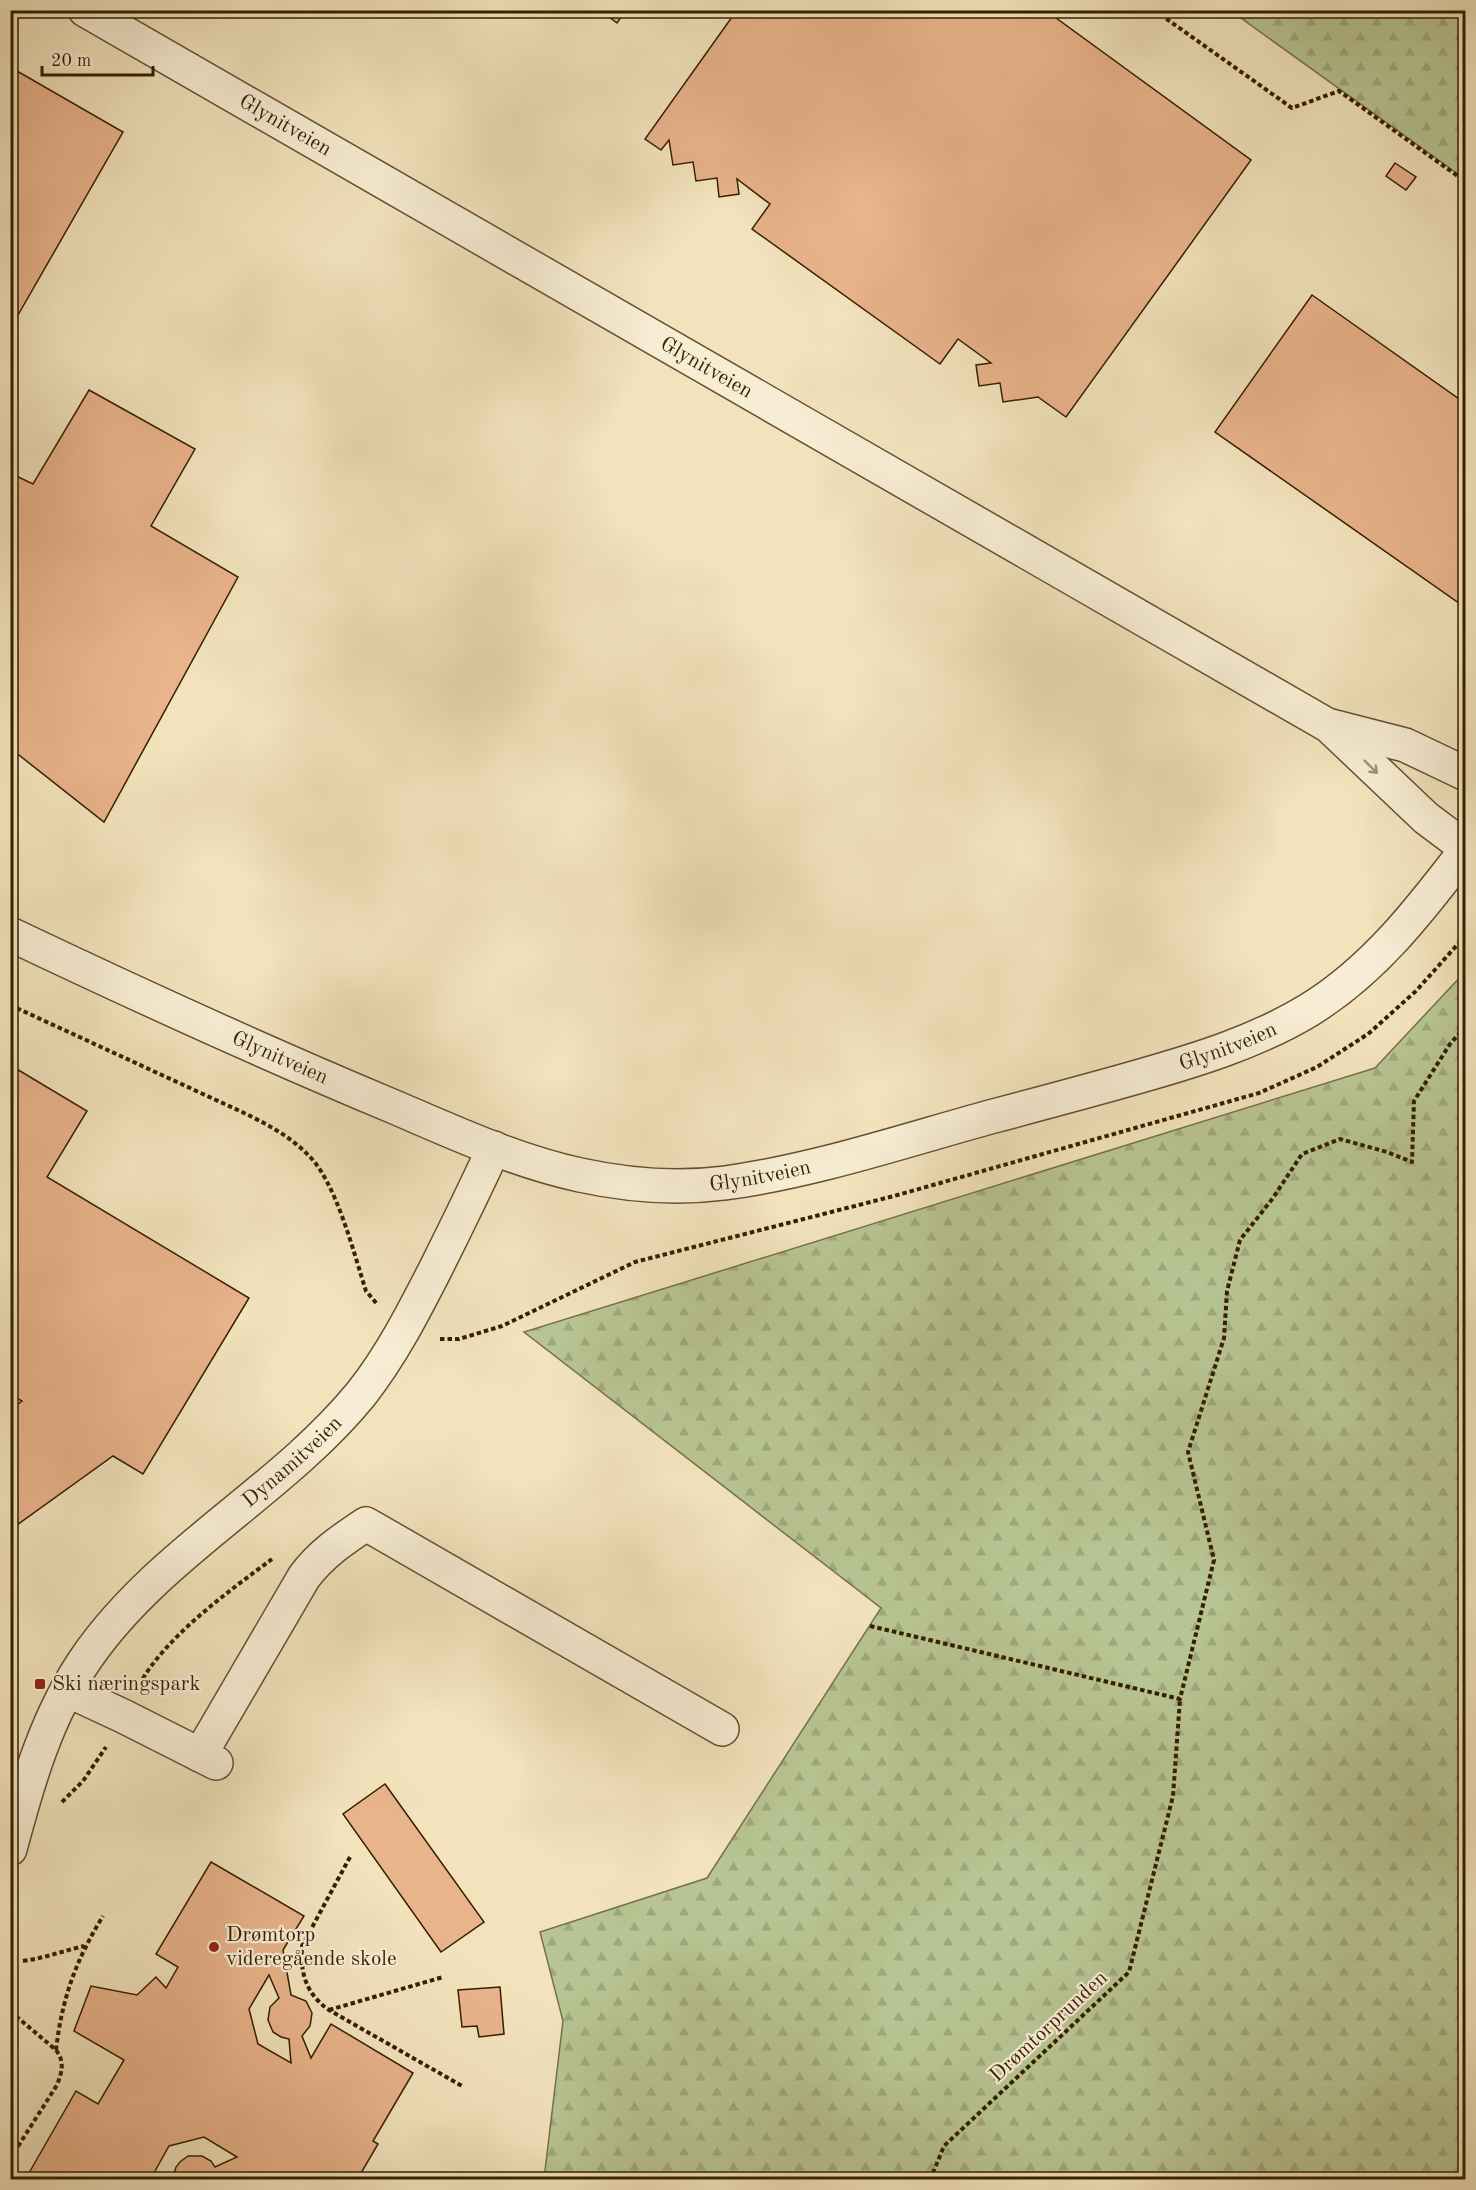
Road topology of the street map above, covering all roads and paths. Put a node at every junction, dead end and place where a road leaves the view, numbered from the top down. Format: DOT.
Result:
graph roads {
  1 [pos="85,10"];
  2 [pos="1154,10"];
  3 [pos="1466,182"];
  4 [pos="1329,726"];
  5 [pos="1466,774"];
  6 [pos="1466,849"];
  7 [pos="10,934"];
  8 [pos="1466,935"];
  9 [pos="10,1005"];
  10 [pos="1466,1026"];
  11 [pos="495,1148"];
  12 [pos="379,1306"];
  13 [pos="430,1336"];
  14 [pos="279,1554"];
  15 [pos="870,1626"];
  16 [pos="67,1690"];
  17 [pos="1180,1698"];
  18 [pos="123,1716"];
  19 [pos="722,1729"];
  20 [pos="57,1808"];
  21 [pos="10,1849"];
  22 [pos="350,1857"];
  23 [pos="104,1916"];
  24 [pos="84,1946"];
  25 [pos="23,1961"];
  26 [pos="443,1977"];
  27 [pos="329,2010"];
  28 [pos="11,2012"];
  29 [pos="56,2050"];
  30 [pos="462,2086"];
  31 [pos="10,2159"];
  32 [pos="930,2180"];
  1 -- 4 [label="street, Glynitveien"];
  2 -- 3 [label="path"];
  4 -- 5 [label="street, Glynitveien"];
  4 -- 6 [label="street, Glynitveien, one-way"];
  6 -- 11 [label="street, Glynitveien"];
  7 -- 11 [label="street, Glynitveien"];
  8 -- 13 [label="path"];
  9 -- 12 [label="path"];
  10 -- 17 [label="path, Drømtorprunden"];
  11 -- 16 [label="street, Dynamitveien"];
  14 -- 18 [label="path"];
  15 -- 17 [label="path"];
  16 -- 18 [label="street"];
  16 -- 21 [label="street, Dynamitveien"];
  17 -- 32 [label="path, Drømtorprunden"];
  18 -- 19 [label="street"];
  18 -- 20 [label="path"];
  22 -- 27 [label="path"];
  23 -- 24 [label="path"];
  24 -- 25 [label="path"];
  24 -- 29 [label="path"];
  26 -- 27 [label="path"];
  27 -- 30 [label="path"];
  28 -- 29 [label="path"];
  29 -- 31 [label="path"];
}
